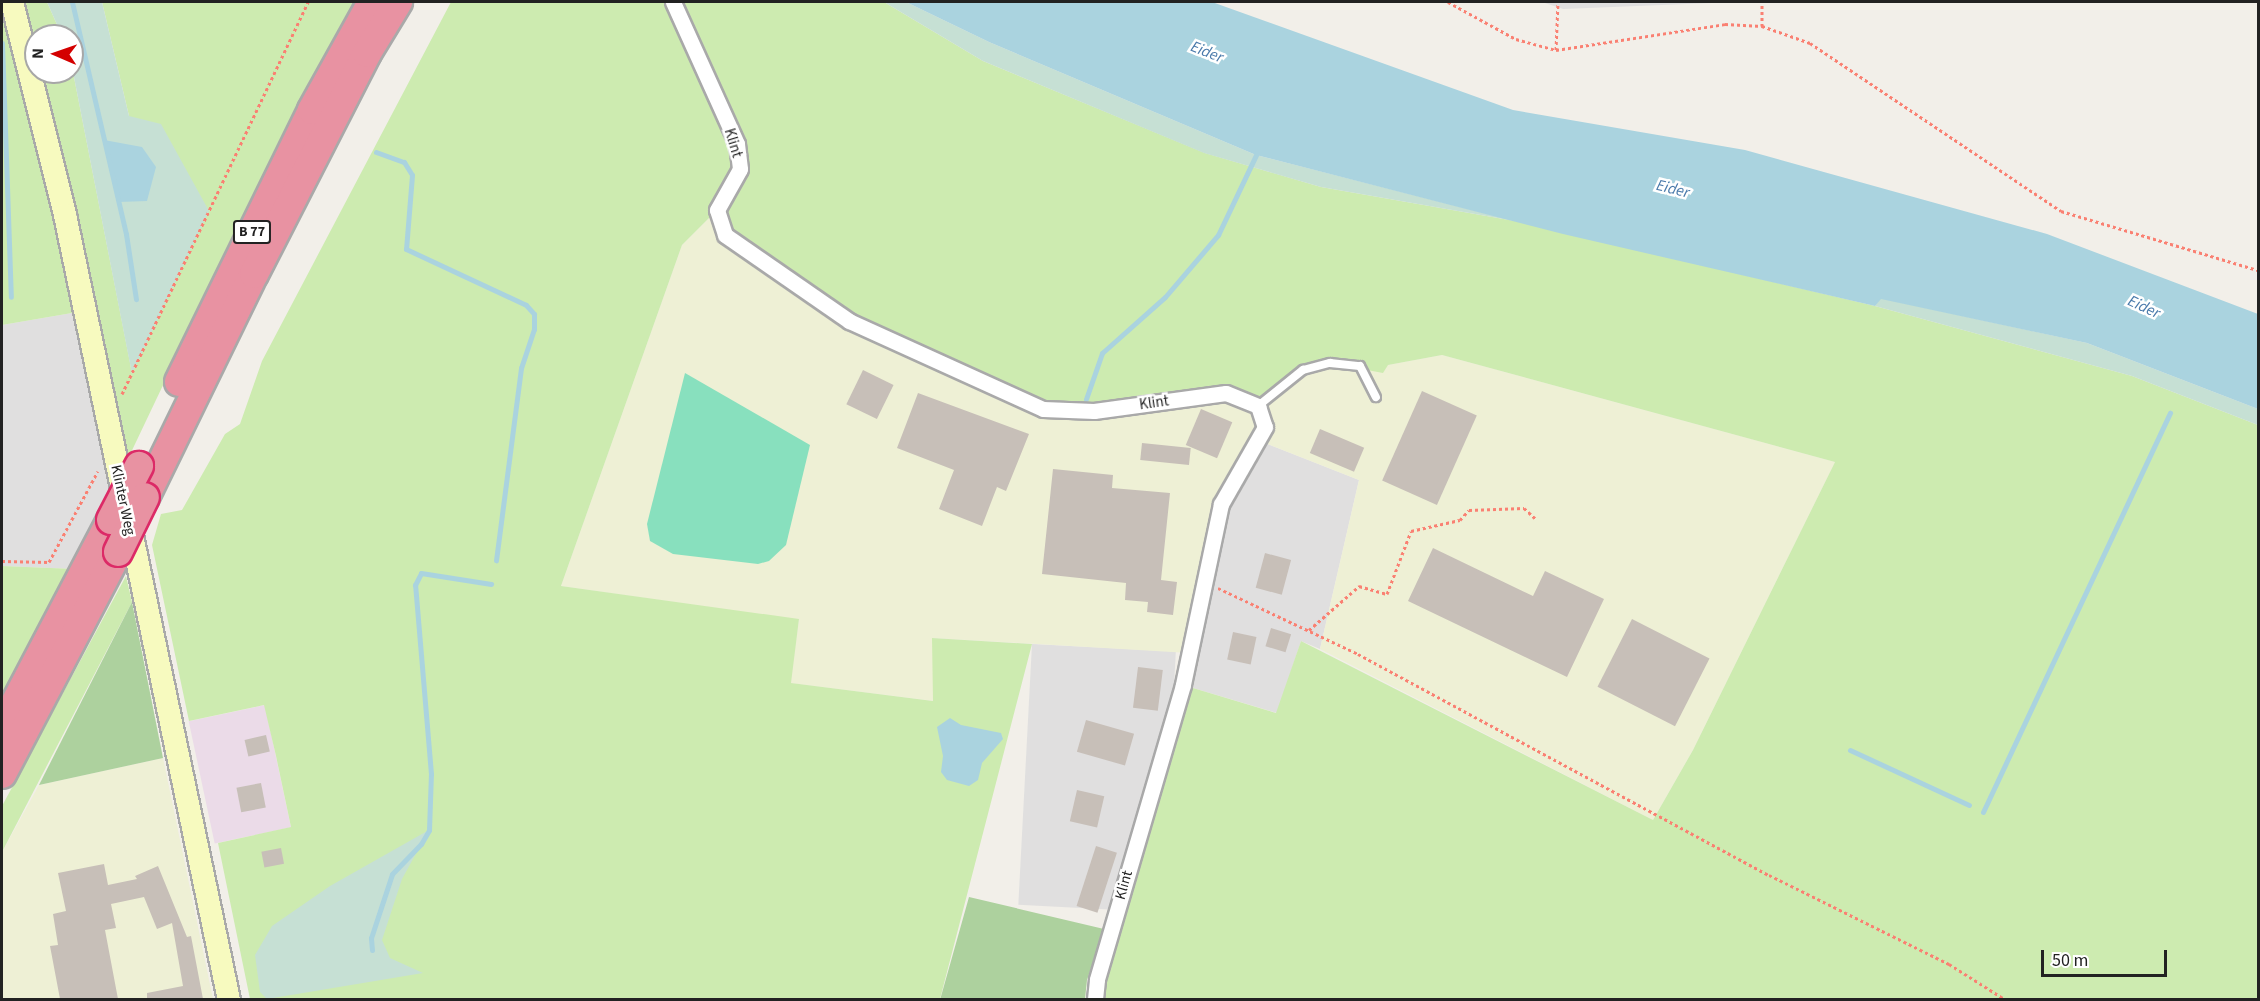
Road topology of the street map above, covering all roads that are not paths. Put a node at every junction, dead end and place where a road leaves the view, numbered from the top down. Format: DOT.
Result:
graph roads {
  1 [pos="12,2"];
  2 [pos="372,2"];
  3 [pos="398,2"];
  4 [pos="674,2"];
  5 [pos="1376,397"];
  6 [pos="1258,406"];
  7 [pos="2,728"];
  8 [pos="2,774"];
  9 [pos="229,999"];
  10 [pos="1095,999"];
  1 -- 9 [label="street, Klinter Weg"];
  2 -- 7 [label="highway, B 77, bridge"];
  3 -- 8 [label="highway, B 77, bridge"];
  4 -- 6 [label="street, Klint"];
  5 -- 6 [label="lane"];
  6 -- 10 [label="street, Klint"];
}
